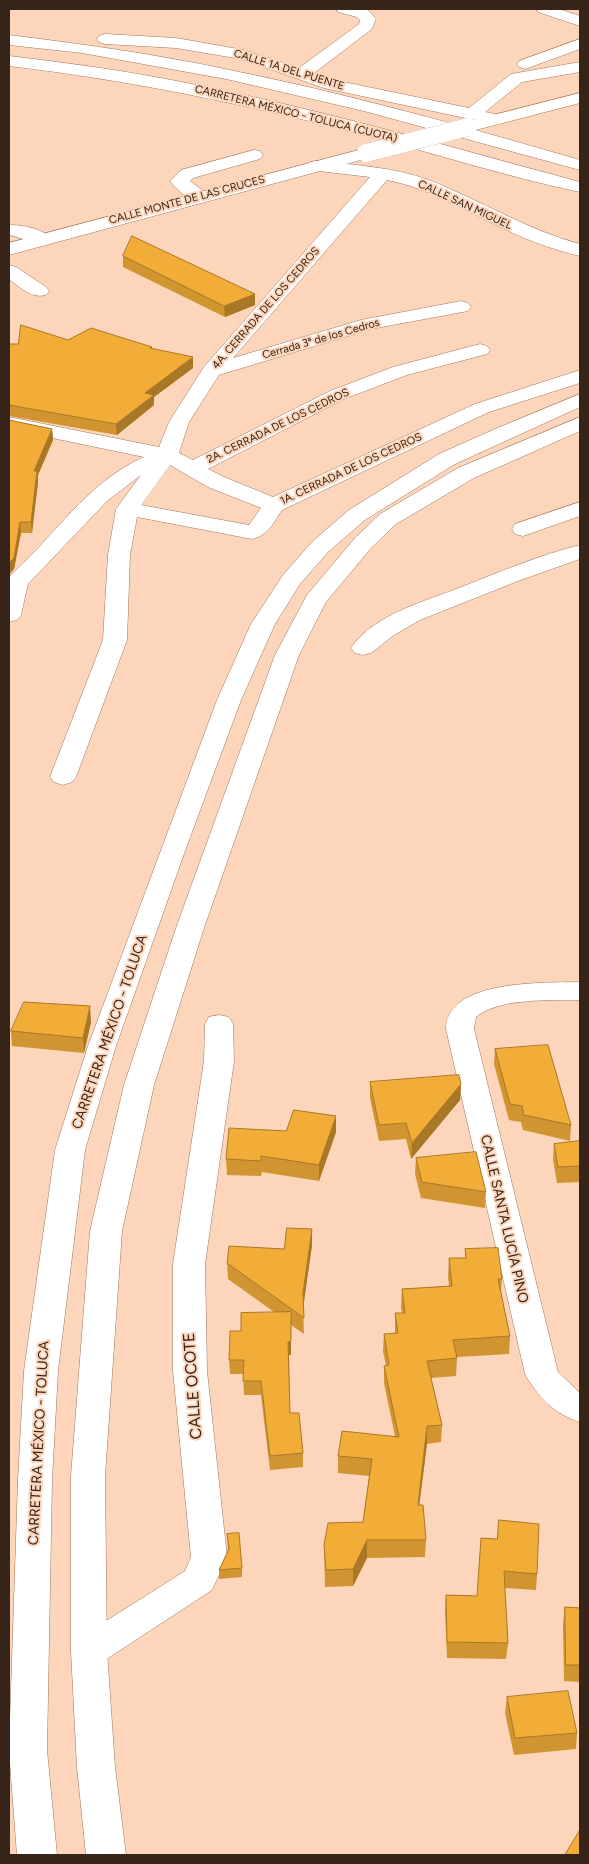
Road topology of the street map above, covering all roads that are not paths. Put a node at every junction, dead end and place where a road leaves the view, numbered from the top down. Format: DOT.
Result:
graph roads {
  1 [pos="344,9"];
  2 [pos="544,9"];
  3 [pos="580,21"];
  4 [pos="9,40"];
  5 [pos="580,44"];
  6 [pos="108,46"];
  7 [pos="9,61"];
  8 [pos="580,67"];
  9 [pos="302,74"];
  10 [pos="517,78"];
  11 [pos="580,98"];
  12 [pos="470,120"];
  13 [pos="254,155"];
  14 [pos="580,165"];
  15 [pos="316,166"];
  16 [pos="383,174"];
  17 [pos="580,187"];
  18 [pos="202,197"];
  19 [pos="9,230"];
  20 [pos="42,239"];
  21 [pos="9,249"];
  22 [pos="580,250"];
  23 [pos="9,271"];
  24 [pos="39,291"];
  25 [pos="461,308"];
  26 [pos="480,350"];
  27 [pos="211,371"];
  28 [pos="580,376"];
  29 [pos="580,400"];
  30 [pos="9,423"];
  31 [pos="580,423"];
  32 [pos="167,454"];
  33 [pos="192,469"];
  34 [pos="274,505"];
  35 [pos="580,509"];
  36 [pos="127,510"];
  37 [pos="524,529"];
  38 [pos="580,552"];
  39 [pos="13,586"];
  40 [pos="9,615"];
  41 [pos="363,648"];
  42 [pos="63,777"];
  43 [pos="580,991"];
  44 [pos="218,1024"];
  45 [pos="580,1409"];
  46 [pos="89,1651"];
  47 [pos="37,1855"];
  48 [pos="106,1855"];
  1 -- 9 [label="main road"];
  2 -- 3 [label="main road"];
  4 -- 6 [label="main road, CARRETERA MÉXICO - TOLUCA (CUOTA)"];
  5 -- 10 [label="main road"];
  6 -- 9 [label="main road, CALLE 1A DEL PUENTE"];
  6 -- 14 [label="main road, CARRETERA MÉXICO - TOLUCA (CUOTA)"];
  7 -- 17 [label="main road, CARRETERA MÉXICO - TOLUCA (CUOTA)"];
  8 -- 10 [label="main road"];
  9 -- 12 [label="main road, CALLE 1A DEL PUENTE"];
  10 -- 12 [label="main road"];
  11 -- 12 [label="main road"];
  12 -- 15 [label="main road, CALLE MONTE DE LAS CRUCES, bridge"];
  13 -- 18 [label="main road"];
  15 -- 16 [label="main road, CALLE SAN MIGUEL"];
  15 -- 18 [label="main road, CALLE MONTE DE LAS CRUCES"];
  16 -- 22 [label="main road, CALLE SAN MIGUEL"];
  16 -- 27 [label="main road, 4A. CERRADA DE LOS CEDROS"];
  18 -- 20 [label="main road, CALLE MONTE DE LAS CRUCES"];
  19 -- 20 [label="main road"];
  20 -- 21 [label="main road, CALLE MONTE DE LAS CRUCES"];
  23 -- 24 [label="main road"];
  25 -- 27 [label="main road, Cerrada 3ª de los Cedros"];
  26 -- 33 [label="main road, 2A. CERRADA DE LOS CEDROS"];
  27 -- 32 [label="main road, 4A. CERRADA DE LOS CEDROS"];
  28 -- 34 [label="main road, 1A. CERRADA DE LOS CEDROS"];
  29 -- 47 [label="main road, CARRETERA MÉXICO - TOLUCA"];
  30 -- 32 [label="main road"];
  31 -- 46 [label="main road"];
  32 -- 33 [label="main road"];
  32 -- 36 [label="main road"];
  32 -- 39 [label="main road"];
  33 -- 34 [label="main road"];
  34 -- 36 [label="main road, 1A. CERRADA DE LOS CEDROS"];
  35 -- 37 [label="main road"];
  36 -- 42 [label="main road"];
  38 -- 41 [label="main road"];
  39 -- 40 [label="main road"];
  43 -- 45 [label="main road, CALLE SANTA LUCÍA PINO"];
  44 -- 46 [label="main road, CALLE OCOTE"];
  46 -- 48 [label="main road"];
}
